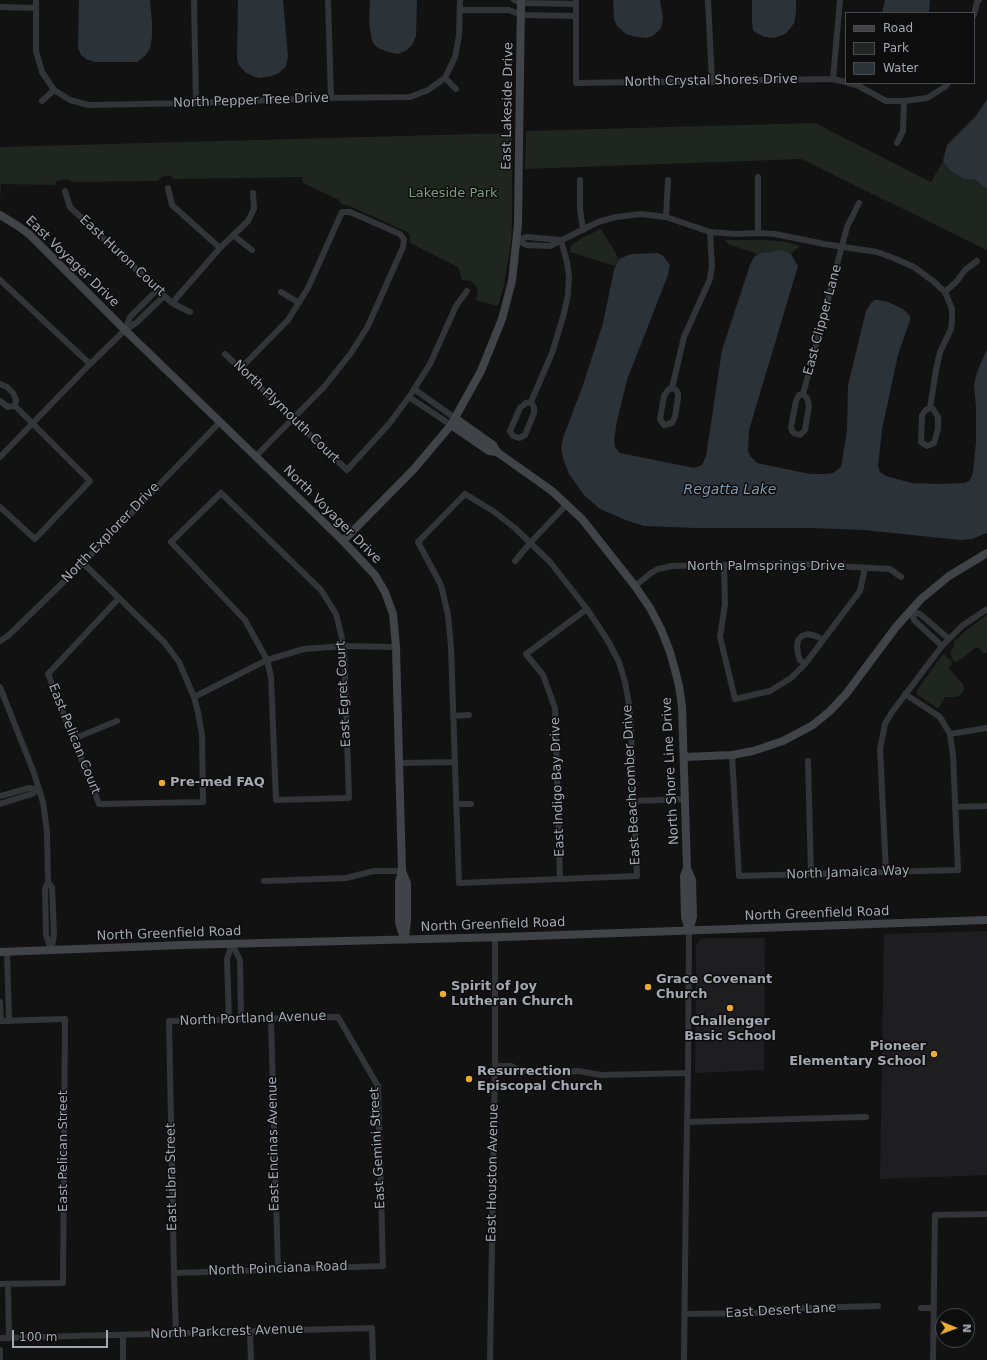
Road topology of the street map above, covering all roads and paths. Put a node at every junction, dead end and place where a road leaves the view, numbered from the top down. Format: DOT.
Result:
graph roads {
  1 [pos="36,0"];
  2 [pos="194,0"];
  3 [pos="328,0"];
  4 [pos="460,0"];
  5 [pos="708,0"];
  6 [pos="840,0"];
  7 [pos="519,1"];
  8 [pos="977,1"];
  9 [pos="576,2"];
  10 [pos="0,7"];
  11 [pos="36,8"];
  12 [pos="460,10"];
  13 [pos="975,12"];
  14 [pos="521,15"];
  15 [pos="576,16"];
  16 [pos="445,78"];
  17 [pos="833,79"];
  18 [pos="712,82"];
  19 [pos="845,82"];
  20 [pos="852,84"];
  21 [pos="947,84"];
  22 [pos="456,89"];
  23 [pos="54,90"];
  24 [pos="331,98"];
  25 [pos="42,101"];
  26 [pos="904,101"];
  27 [pos="196,103"];
  28 [pos="897,143"];
  29 [pos="758,177"];
  30 [pos="580,180"];
  31 [pos="668,180"];
  32 [pos="168,188"];
  33 [pos="65,191"];
  34 [pos="253,193"];
  35 [pos="859,204"];
  36 [pos="0,215"];
  37 [pos="666,217"];
  38 [pos="583,230"];
  39 [pos="710,232"];
  40 [pos="758,233"];
  41 [pos="233,235"];
  42 [pos="517,240"];
  43 [pos="561,240"];
  44 [pos="843,246"];
  45 [pos="220,248"];
  46 [pos="252,250"];
  47 [pos="977,260"];
  48 [pos="0,280"];
  49 [pos="157,290"];
  50 [pos="467,291"];
  51 [pos="281,292"];
  52 [pos="945,292"];
  53 [pos="164,296"];
  54 [pos="299,302"];
  55 [pos="172,303"];
  56 [pos="190,312"];
  57 [pos="125,330"];
  58 [pos="225,354"];
  59 [pos="90,364"];
  60 [pos="241,368"];
  61 [pos="0,384"];
  62 [pos="672,388"];
  63 [pos="414,389"];
  64 [pos="803,394"];
  65 [pos="409,397"];
  66 [pos="0,401"];
  67 [pos="531,402"];
  68 [pos="16,406"];
  69 [pos="930,408"];
  70 [pos="293,418"];
  71 [pos="453,421"];
  72 [pos="220,422"];
  73 [pos="33,424"];
  74 [pos="256,456"];
  75 [pos="0,457"];
  76 [pos="567,504"];
  77 [pos="0,507"];
  78 [pos="343,540"];
  79 [pos="531,542"];
  80 [pos="987,553"];
  81 [pos="515,561"];
  82 [pos="83,563"];
  83 [pos="724,565"];
  84 [pos="865,568"];
  85 [pos="901,577"];
  86 [pos="635,586"];
  87 [pos="119,598"];
  88 [pos="587,609"];
  89 [pos="987,609"];
  90 [pos="909,611"];
  91 [pos="949,639"];
  92 [pos="823,640"];
  93 [pos="0,641"];
  94 [pos="344,646"];
  95 [pos="942,646"];
  96 [pos="396,647"];
  97 [pos="267,660"];
  98 [pos="805,664"];
  99 [pos="0,687"];
  100 [pos="905,694"];
  101 [pos="194,697"];
  102 [pos="469,715"];
  103 [pos="453,716"];
  104 [pos="117,721"];
  105 [pos="987,728"];
  106 [pos="950,734"];
  107 [pos="73,739"];
  108 [pos="732,755"];
  109 [pos="684,757"];
  110 [pos="808,760"];
  111 [pos="454,762"];
  112 [pos="399,763"];
  113 [pos="39,789"];
  114 [pos="0,796"];
  115 [pos="685,799"];
  116 [pos="634,801"];
  117 [pos="0,804"];
  118 [pos="456,804"];
  119 [pos="471,804"];
  120 [pos="987,806"];
  121 [pos="955,807"];
  122 [pos="402,870"];
  123 [pos="886,872"];
  124 [pos="811,874"];
  125 [pos="560,879"];
  126 [pos="264,881"];
  127 [pos="987,920"];
  128 [pos="689,930"];
  129 [pos="495,937"];
  130 [pos="404,939"];
  131 [pos="232,944"];
  132 [pos="51,950"];
  133 [pos="3,952"];
  134 [pos="0,1002"];
  135 [pos="338,1017"];
  136 [pos="241,1019"];
  137 [pos="271,1019"];
  138 [pos="9,1020"];
  139 [pos="229,1020"];
  140 [pos="0,1021"];
  141 [pos="169,1021"];
  142 [pos="495,1066"];
  143 [pos="688,1073"];
  144 [pos="866,1117"];
  145 [pos="687,1122"];
  146 [pos="987,1214"];
  147 [pos="383,1266"];
  148 [pos="278,1269"];
  149 [pos="174,1273"];
  150 [pos="0,1284"];
  151 [pos="8,1284"];
  152 [pos="878,1306"];
  153 [pos="921,1308"];
  154 [pos="934,1308"];
  155 [pos="685,1314"];
  156 [pos="250,1332"];
  157 [pos="176,1333"];
  158 [pos="123,1336"];
  159 [pos="0,1338"];
  160 [pos="9,1338"];
  161 [pos="0,1350"];
  162 [pos="0,1360"];
  163 [pos="123,1360"];
  164 [pos="251,1360"];
  165 [pos="373,1360"];
  166 [pos="490,1360"];
  167 [pos="684,1360"];
  168 [pos="933,1360"];
  1 -- 11 [label="street"];
  2 -- 27 [label="street"];
  3 -- 24 [label="street"];
  4 -- 12 [label="street"];
  5 -- 18 [label="street"];
  6 -- 17 [label="street"];
  7 -- 9 [label="street"];
  7 -- 14 [label="street, East Lakeside Drive"];
  8 -- 13 [label="street"];
  9 -- 15 [label="street"];
  10 -- 11 [label="street"];
  11 -- 23 [label="street"];
  12 -- 14 [label="street"];
  12 -- 16 [label="street"];
  14 -- 15 [label="street"];
  14 -- 42 [label="street, East Lakeside Drive"];
  15 -- 18 [label="street, North Crystal Shores Drive"];
  16 -- 22 [label="street"];
  16 -- 24 [label="street, North Pepper Tree Drive"];
  17 -- 18 [label="street, North Crystal Shores Drive"];
  17 -- 19 [label="street, North Crystal Shores Drive"];
  20 -- 26 [label="street, North Crystal Shores Drive"];
  21 -- 26 [label="street, North Crystal Shores Drive"];
  23 -- 25 [label="street"];
  23 -- 27 [label="street, North Pepper Tree Drive"];
  24 -- 27 [label="street, North Pepper Tree Drive"];
  26 -- 28 [label="street"];
  29 -- 40 [label="street"];
  30 -- 38 [label="street"];
  31 -- 37 [label="street"];
  32 -- 45 [label="street"];
  33 -- 49 [label="street, East Huron Court"];
  34 -- 41 [label="street"];
  35 -- 44 [label="street, East Clipper Lane"];
  36 -- 57 [label="street, East Voyager Drive"];
  37 -- 38 [label="street"];
  37 -- 39 [label="street"];
  38 -- 43 [label="street"];
  39 -- 40 [label="street"];
  39 -- 62 [label="street"];
  40 -- 44 [label="street"];
  41 -- 45 [label="street"];
  41 -- 46 [label="street"];
  42 -- 43 [label="street"];
  42 -- 71 [label="street, East Lakeside Drive"];
  43 -- 67 [label="street"];
  44 -- 52 [label="street"];
  44 -- 64 [label="street, East Clipper Lane"];
  45 -- 55 [label="street"];
  47 -- 52 [label="street"];
  48 -- 59 [label="street"];
  49 -- 53 [label="street, East Huron Court"];
  49 -- 57 [label="street"];
  50 -- 63 [label="street"];
  51 -- 54 [label="street"];
  52 -- 69 [label="street"];
  53 -- 55 [label="street, East Huron Court"];
  53 -- 57 [label="street"];
  54 -- 60 [label="street"];
  54 -- 70 [label="street"];
  55 -- 56 [label="street, East Huron Court"];
  57 -- 59 [label="street"];
  57 -- 72 [label="street, North Voyager Drive"];
  58 -- 60 [label="street, North Plymouth Court"];
  59 -- 73 [label="street"];
  60 -- 70 [label="street, North Plymouth Court"];
  61 -- 68 [label="street"];
  62 -- 62 [label="street"];
  63 -- 65 [label="street"];
  63 -- 71 [label="street"];
  64 -- 64 [label="street, East Clipper Lane"];
  65 -- 70 [label="street, North Plymouth Court"];
  65 -- 71 [label="street"];
  66 -- 68 [label="street"];
  67 -- 67 [label="street"];
  68 -- 73 [label="street"];
  69 -- 69 [label="street"];
  70 -- 74 [label="street"];
  71 -- 76 [label="street, North Shore Line Drive"];
  71 -- 78 [label="street, East Lakeside Drive"];
  72 -- 74 [label="street, North Voyager Drive"];
  72 -- 82 [label="street, North Explorer Drive"];
  73 -- 75 [label="street"];
  73 -- 77 [label="street"];
  74 -- 78 [label="street, North Voyager Drive"];
  76 -- 79 [label="street"];
  76 -- 86 [label="street, North Shore Line Drive"];
  78 -- 96 [label="street, North Voyager Drive"];
  79 -- 81 [label="street"];
  79 -- 88 [label="street, East Beachcomber Drive"];
  79 -- 103 [label="street, East Beachcomber Drive"];
  80 -- 90 [label="street"];
  82 -- 87 [label="street"];
  82 -- 93 [label="street, North Explorer Drive"];
  83 -- 84 [label="street, North Palmsprings Drive"];
  83 -- 86 [label="street, North Palmsprings Drive"];
  83 -- 98 [label="street"];
  84 -- 85 [label="street, North Palmsprings Drive"];
  84 -- 92 [label="street"];
  86 -- 109 [label="street, North Shore Line Drive"];
  87 -- 101 [label="street"];
  87 -- 107 [label="street, East Pelican Court"];
  88 -- 116 [label="street, East Beachcomber Drive"];
  88 -- 125 [label="street, East Indigo Bay Drive"];
  89 -- 91 [label="street"];
  90 -- 91 [label="street"];
  90 -- 95 [label="street"];
  90 -- 108 [label="street"];
  91 -- 95 [label="street"];
  92 -- 98 [label="street"];
  92 -- 98 [label="street"];
  94 -- 96 [label="street"];
  94 -- 97 [label="street"];
  94 -- 97 [label="street, East Egret Court"];
  94 -- 97 [label="street, East Egret Court"];
  95 -- 100 [label="street"];
  96 -- 112 [label="street, North Voyager Drive"];
  97 -- 101 [label="street"];
  99 -- 113 [label="street"];
  100 -- 106 [label="street"];
  100 -- 123 [label="street"];
  101 -- 107 [label="street, East Pelican Court"];
  102 -- 103 [label="street"];
  103 -- 111 [label="street"];
  104 -- 107 [label="street"];
  105 -- 106 [label="street"];
  106 -- 121 [label="street"];
  108 -- 109 [label="street"];
  108 -- 124 [label="street, North Jamaica Way"];
  109 -- 115 [label="street, North Shore Line Drive"];
  110 -- 124 [label="street"];
  111 -- 112 [label="street"];
  111 -- 118 [label="street"];
  112 -- 122 [label="street, North Voyager Drive"];
  113 -- 114 [label="street"];
  113 -- 117 [label="street"];
  113 -- 132 [label="street"];
  115 -- 116 [label="street"];
  115 -- 128 [label="street, North Shore Line Drive"];
  116 -- 125 [label="street, East Beachcomber Drive"];
  118 -- 119 [label="street"];
  118 -- 125 [label="street"];
  120 -- 121 [label="street"];
  121 -- 123 [label="street, North Jamaica Way"];
  122 -- 126 [label="street"];
  122 -- 130 [label="street, North Voyager Drive"];
  123 -- 124 [label="street, North Jamaica Way"];
  127 -- 128 [label="street, North Greenfield Road"];
  128 -- 129 [label="street, North Greenfield Road"];
  128 -- 143 [label="street"];
  129 -- 130 [label="street, North Greenfield Road"];
  129 -- 142 [label="street, East Houston Avenue"];
  130 -- 131 [label="street, North Greenfield Road"];
  131 -- 132 [label="street, North Greenfield Road"];
  131 -- 136 [label="street"];
  131 -- 139 [label="street"];
  132 -- 133 [label="street, North Greenfield Road"];
  133 -- 138 [label="street"];
  134 -- 140 [label="street"];
  135 -- 137 [label="street, North Portland Avenue"];
  135 -- 147 [label="street, East Gemini Street"];
  136 -- 137 [label="street, North Portland Avenue"];
  136 -- 139 [label="street, North Portland Avenue"];
  137 -- 148 [label="street, East Encinas Avenue"];
  138 -- 140 [label="street"];
  138 -- 151 [label="street, East Pelican Street"];
  139 -- 141 [label="street, North Portland Avenue"];
  141 -- 149 [label="street, East Libra Street"];
  142 -- 143 [label="street"];
  142 -- 166 [label="street, East Houston Avenue"];
  143 -- 145 [label="street"];
  144 -- 145 [label="street"];
  145 -- 155 [label="street"];
  146 -- 154 [label="street"];
  147 -- 148 [label="street, North Poinciana Road"];
  148 -- 149 [label="street, North Poinciana Road"];
  149 -- 157 [label="street, East Libra Street"];
  150 -- 151 [label="street"];
  151 -- 160 [label="street"];
  152 -- 155 [label="street, East Desert Lane"];
  153 -- 154 [label="street"];
  154 -- 168 [label="street"];
  155 -- 167 [label="street"];
  156 -- 157 [label="street, North Parkcrest Avenue"];
  156 -- 164 [label="street"];
  156 -- 165 [label="street, North Parkcrest Avenue"];
  157 -- 158 [label="street, North Parkcrest Avenue"];
  158 -- 160 [label="street, North Parkcrest Avenue"];
  158 -- 163 [label="street"];
  159 -- 160 [label="street, North Parkcrest Avenue"];
  161 -- 162 [label="street"];
}
